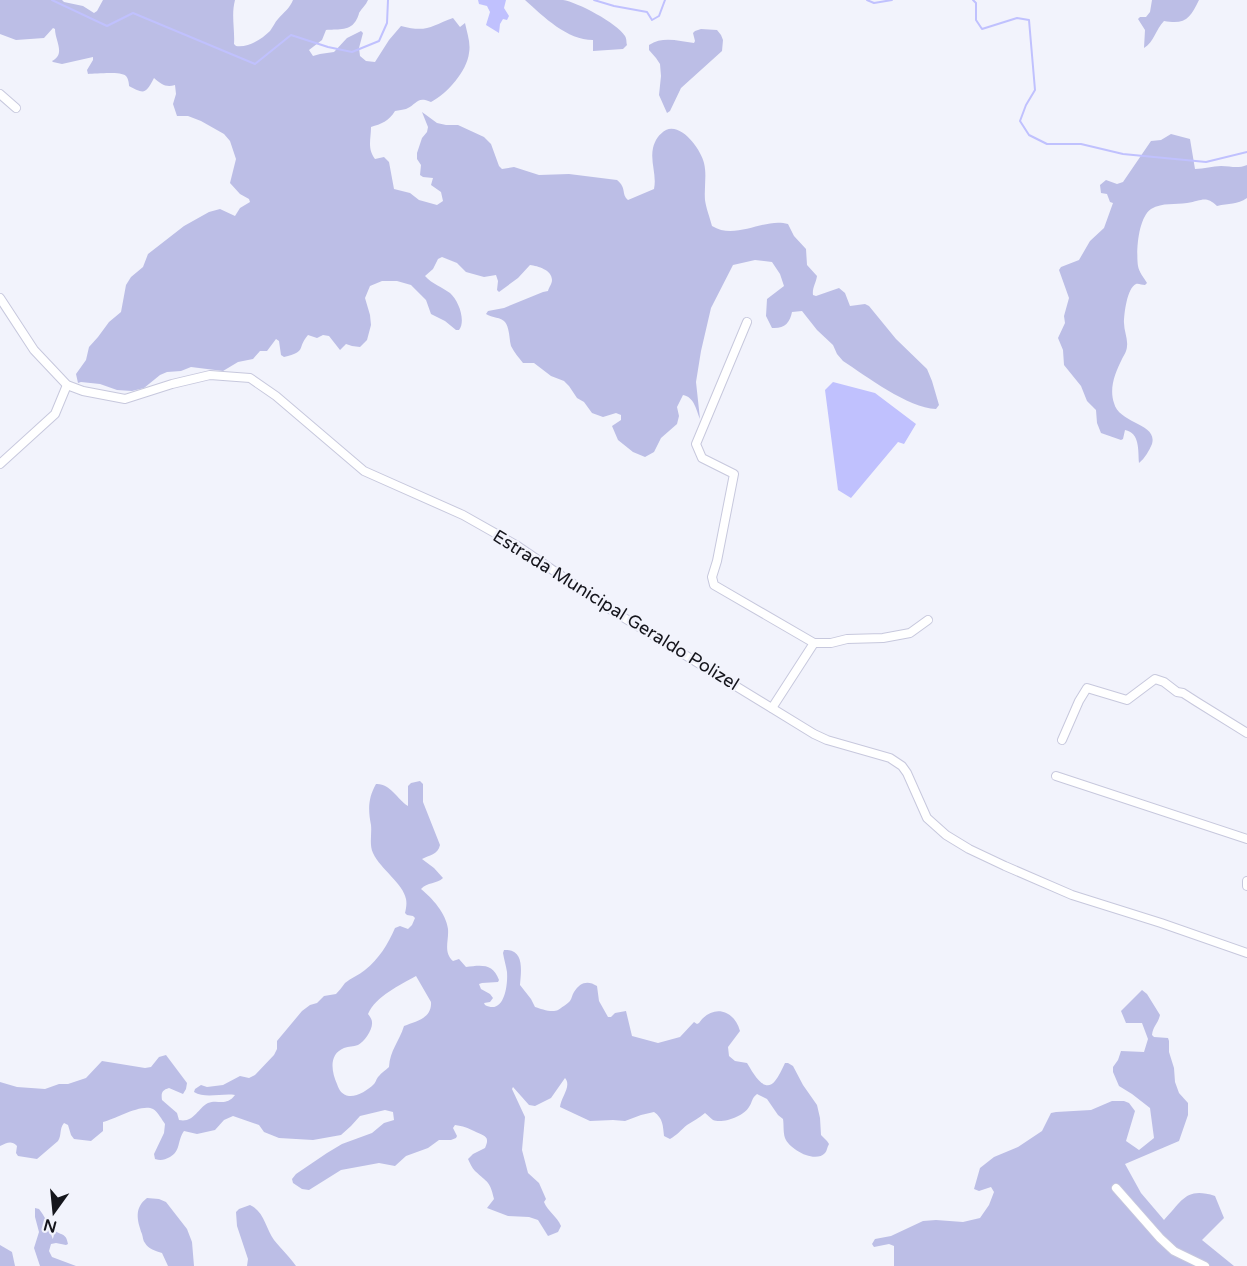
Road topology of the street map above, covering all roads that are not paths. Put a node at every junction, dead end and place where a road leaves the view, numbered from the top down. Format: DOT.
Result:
graph roads {
  1 [pos="0,94"];
  2 [pos="16,108"];
  3 [pos="0,298"];
  4 [pos="747,322"];
  5 [pos="67,385"];
  6 [pos="0,464"];
  7 [pos="928,620"];
  8 [pos="814,643"];
  9 [pos="772,708"];
  10 [pos="1247,733"];
  11 [pos="1062,740"];
  12 [pos="1056,777"];
  13 [pos="1247,838"];
  14 [pos="1247,881"];
  15 [pos="1247,886"];
  16 [pos="1247,952"];
  17 [pos="1116,1188"];
  18 [pos="1205,1266"];
  1 -- 2 [label="street"];
  3 -- 5 [label="street, Estrada Municipal Geraldo Polizel"];
  4 -- 8 [label="street"];
  5 -- 6 [label="street"];
  5 -- 9 [label="street, Estrada Municipal Geraldo Polizel"];
  7 -- 8 [label="street"];
  8 -- 9 [label="street"];
  9 -- 16 [label="street, Estrada Municipal Geraldo Polizel"];
  10 -- 11 [label="street"];
  12 -- 13 [label="street"];
  14 -- 15 [label="street"];
  17 -- 18 [label="street"];
}
